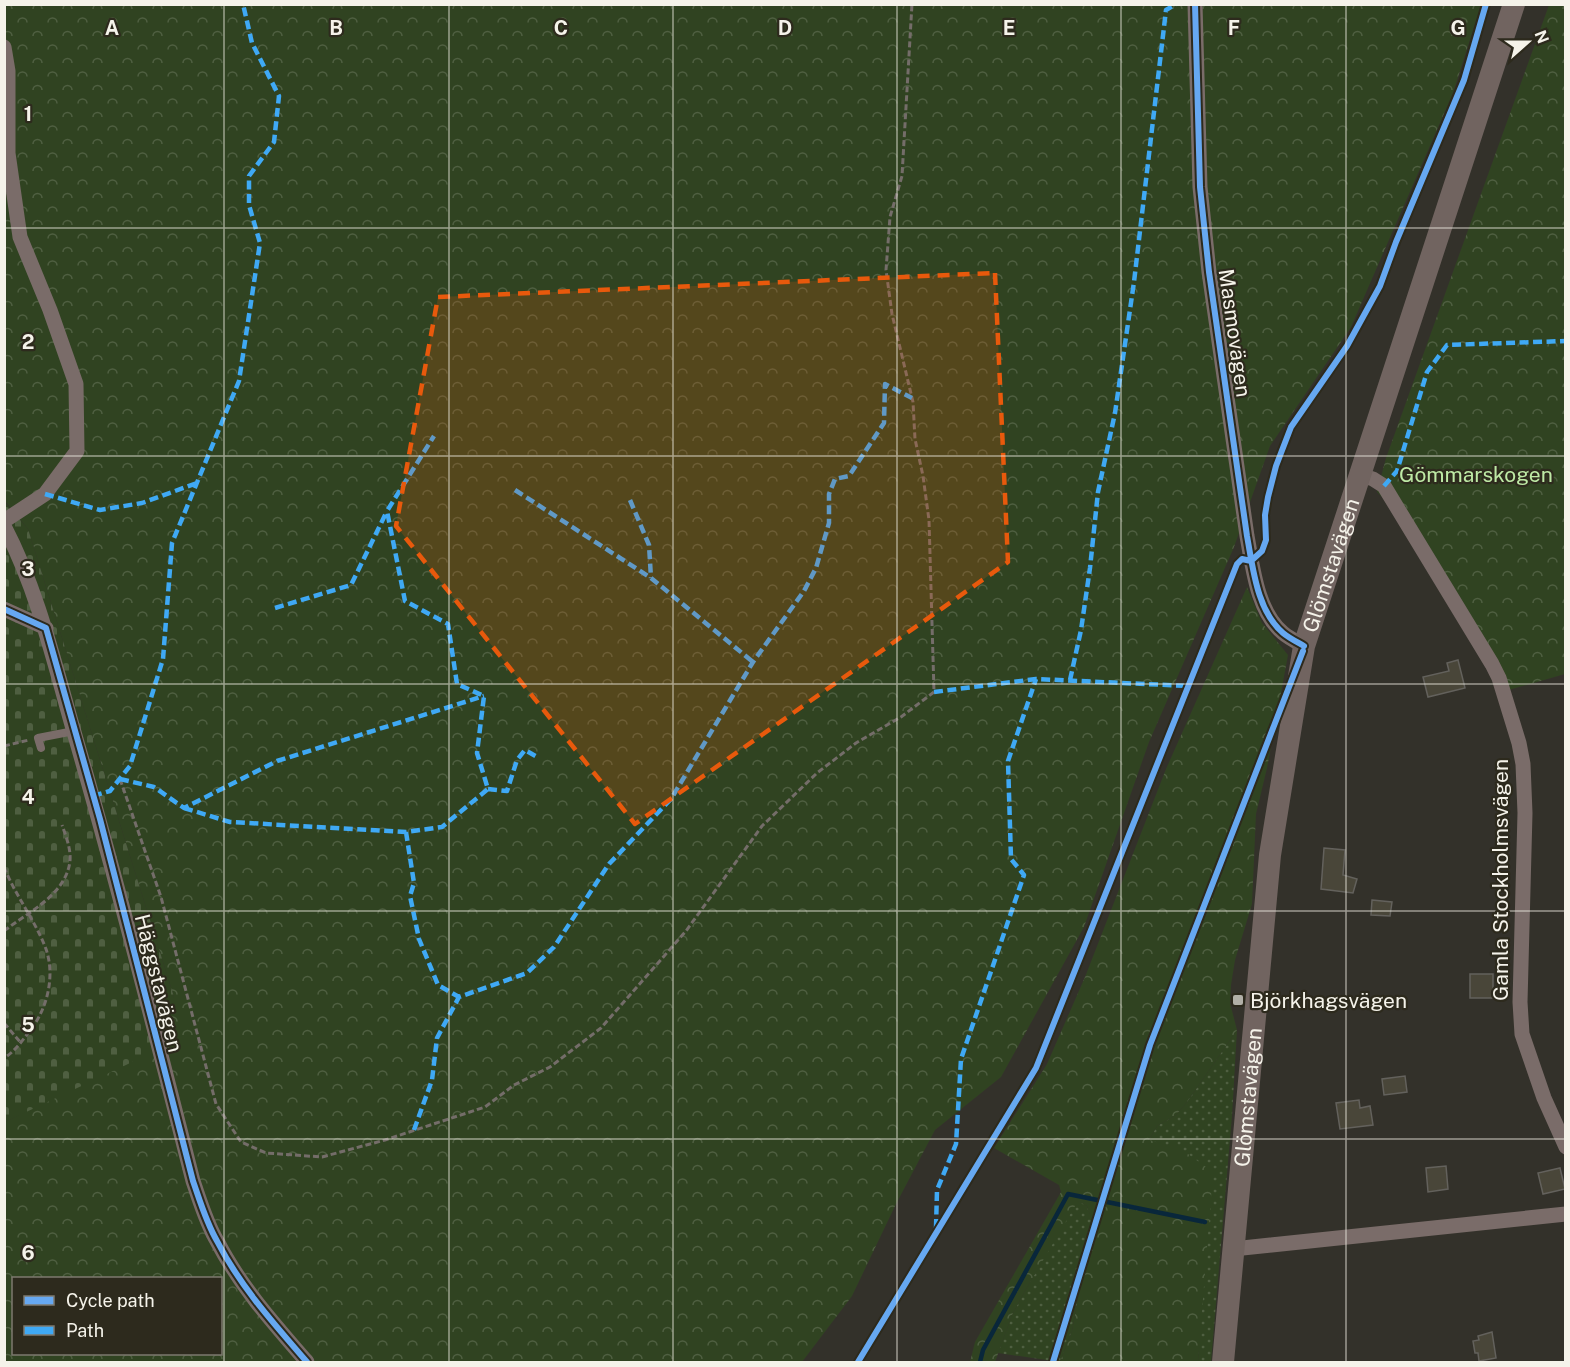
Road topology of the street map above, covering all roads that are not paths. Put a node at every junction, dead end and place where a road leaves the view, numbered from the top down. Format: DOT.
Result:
graph roads {
  1 [pos="1195,4"];
  2 [pos="1514,4"];
  3 [pos="4,48"];
  4 [pos="1361,475"];
  5 [pos="4,521"];
  6 [pos="4,526"];
  7 [pos="4,609"];
  8 [pos="45,628"];
  9 [pos="1304,646"];
  10 [pos="74,730"];
  11 [pos="41,748"];
  12 [pos="1566,1147"];
  13 [pos="1566,1214"];
  14 [pos="1233,1249"];
  15 [pos="307,1362"];
  16 [pos="1223,1362"];
  1 -- 9 [label="street, Masmovägen"];
  2 -- 4 [label="main road, Glömstavägen"];
  3 -- 5 [label="street"];
  4 -- 9 [label="main road, Glömstavägen"];
  4 -- 12 [label="street, Gamla Stockholmsvägen"];
  6 -- 8 [label="street, Häggstavägen"];
  7 -- 8 [label="street"];
  8 -- 10 [label="street, Häggstavägen"];
  9 -- 14 [label="main road, Glömstavägen"];
  10 -- 11 [label="lane"];
  10 -- 15 [label="street, Häggstavägen"];
  13 -- 14 [label="street"];
  14 -- 16 [label="main road, Glömstavägen"];
}
